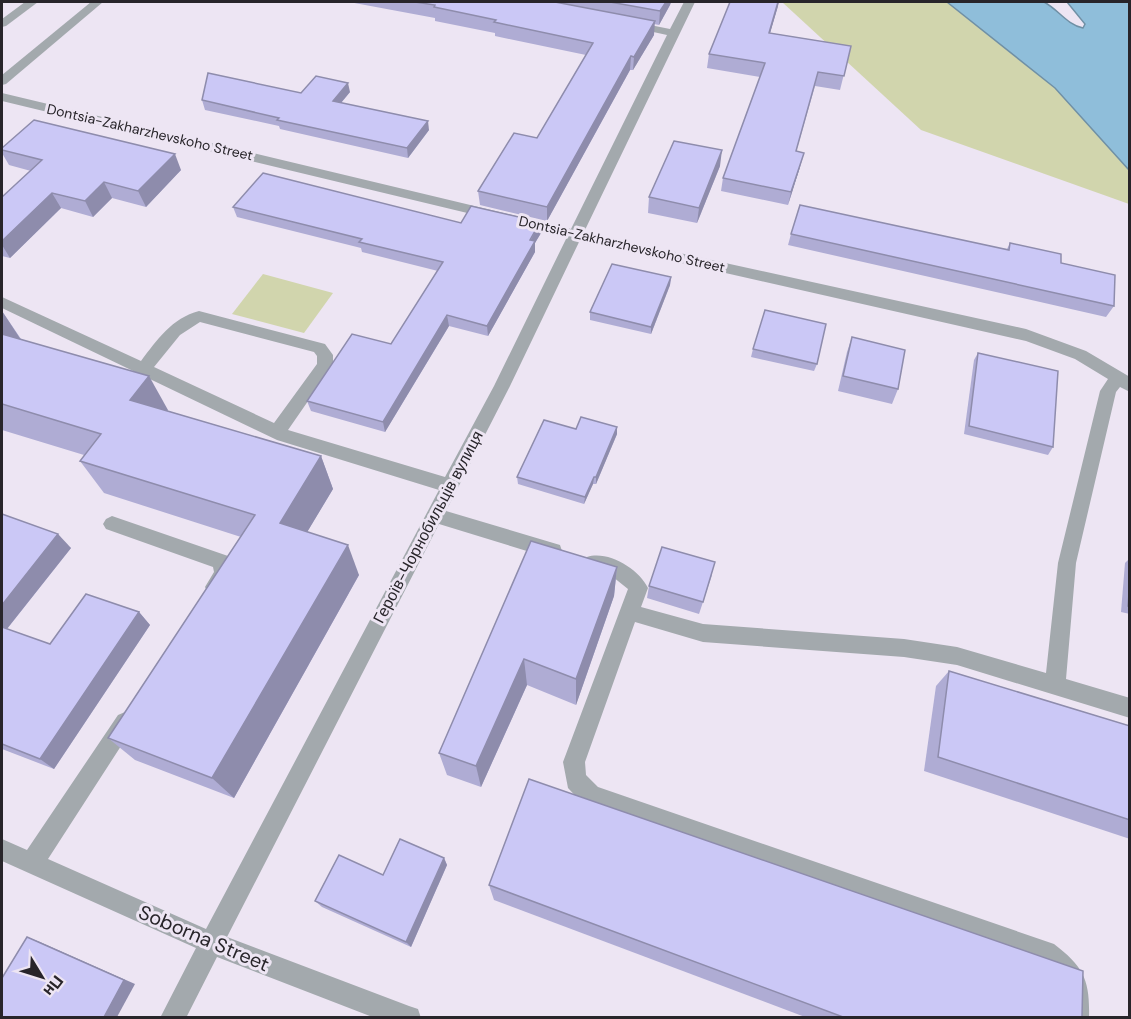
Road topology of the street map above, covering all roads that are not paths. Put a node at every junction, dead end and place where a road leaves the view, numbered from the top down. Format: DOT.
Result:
graph roads {
  1 [pos="32,2"];
  2 [pos="97,2"];
  3 [pos="689,2"];
  4 [pos="619,21"];
  5 [pos="2,24"];
  6 [pos="675,33"];
  7 [pos="2,81"];
  8 [pos="2,97"];
  9 [pos="577,235"];
  10 [pos="2,302"];
  11 [pos="143,369"];
  12 [pos="1124,382"];
  13 [pos="277,432"];
  14 [pos="450,486"];
  15 [pos="434,515"];
  16 [pos="112,524"];
  17 [pos="205,602"];
  18 [pos="629,612"];
  19 [pos="1055,685"];
  20 [pos="134,708"];
  21 [pos="1130,708"];
  22 [pos="2,850"];
  23 [pos="32,863"];
  24 [pos="211,943"];
  25 [pos="172,1017"];
  26 [pos="409,1017"];
  27 [pos="1077,1017"];
  1 -- 5 [label="street"];
  2 -- 7 [label="street"];
  3 -- 6 [label="street, Героїв-Чорнобильців вулиця"];
  4 -- 6 [label="street"];
  6 -- 9 [label="street, Героїв-Чорнобильців вулиця"];
  8 -- 9 [label="street, Dontsia-Zakharzhevskoho Street"];
  9 -- 12 [label="street, Dontsia-Zakharzhevskoho Street"];
  9 -- 14 [label="street, Героїв-Чорнобильців вулиця"];
  10 -- 11 [label="street"];
  11 -- 13 [label="street"];
  11 -- 13 [label="street"];
  12 -- 19 [label="street"];
  13 -- 14 [label="street"];
  14 -- 15 [label="street, Героїв-Чорнобильців вулиця"];
  15 -- 18 [label="street"];
  15 -- 24 [label="street, Героїв-Чорнобильців вулиця"];
  16 -- 17 [label="street"];
  18 -- 19 [label="street"];
  18 -- 27 [label="street"];
  19 -- 21 [label="street"];
  20 -- 23 [label="street"];
  22 -- 23 [label="street, Soborna Street"];
  23 -- 24 [label="street, Soborna Street"];
  24 -- 25 [label="street, Героїв-Чорнобильців вулиця"];
  24 -- 26 [label="street, Soborna Street"];
}
